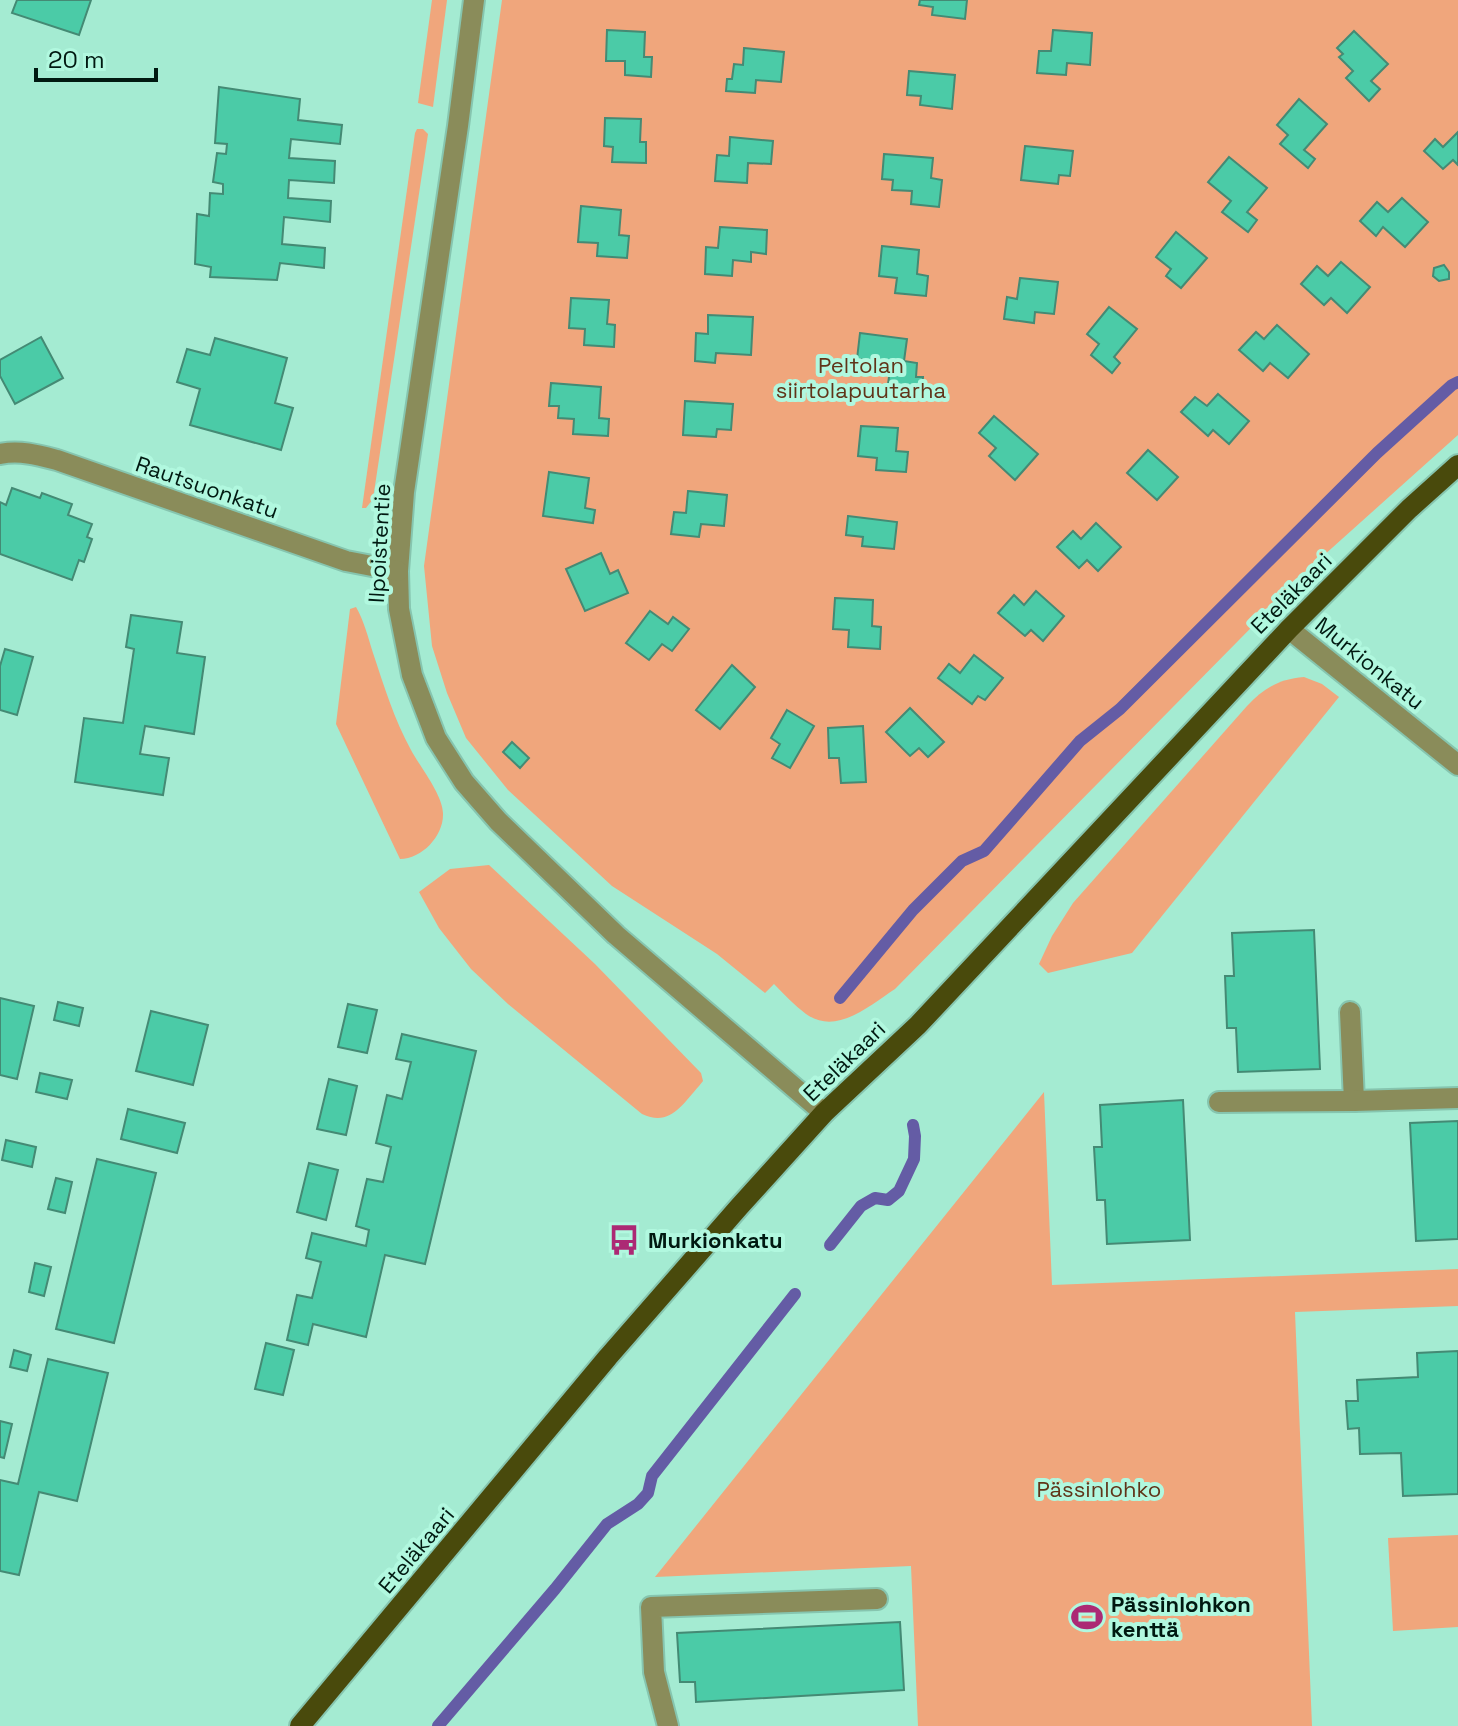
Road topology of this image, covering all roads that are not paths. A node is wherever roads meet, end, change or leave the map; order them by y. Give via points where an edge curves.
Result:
1 (474, 0) edge
2 (0, 454) edge
3 (1458, 465) edge
4 (398, 571) junction
5 (1289, 629) junction
6 (1458, 765) edge
7 (1350, 1012) dead end
8 (1458, 1098) edge
9 (1354, 1101) junction
10 (1219, 1102) dead end
11 (824, 1113) junction
12 (877, 1599) dead end
13 (300, 1726) edge
14 (668, 1726) edge

1 - 4 street, Ilpoistentie via 404,492
2 - 4 street, Rautsuonkatu via 30,453 57,460 346,561
3 - 5 main road, Eteläkaari
4 - 11 street, Ilpoistentie via 399,609 412,675 436,738 464,782 616,935
5 - 6 street, Murkionkatu
5 - 11 main road, Eteläkaari via 928,1014
7 - 9 street
8 - 9 street
9 - 10 street
11 - 13 main road, Eteläkaari via 608,1357
12 - 14 street via 651,1607 654,1672

